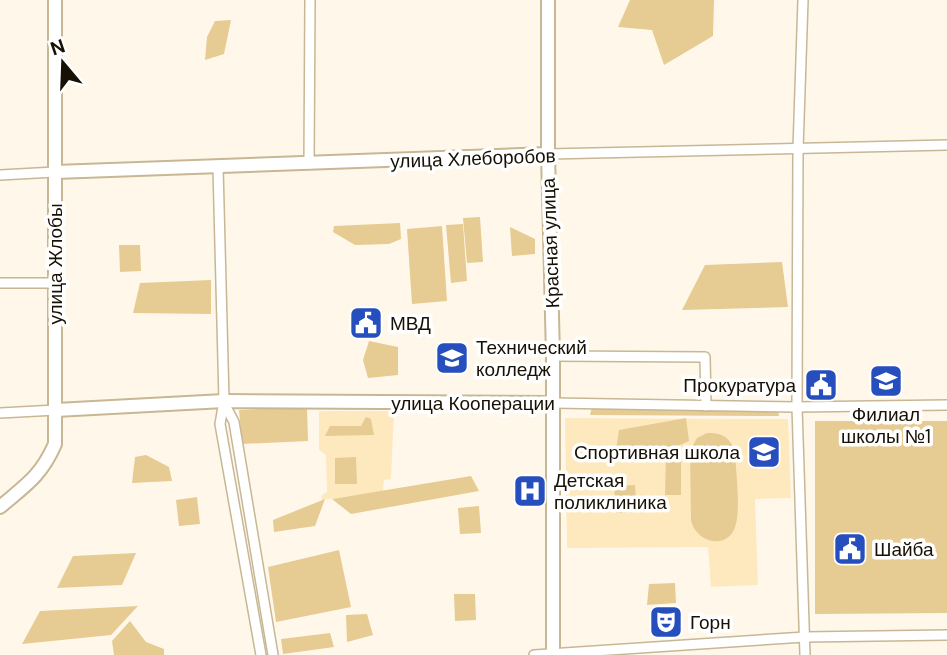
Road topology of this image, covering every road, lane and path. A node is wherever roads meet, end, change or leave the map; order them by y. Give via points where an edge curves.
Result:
1 (55, 0) edge
2 (310, 0) edge
3 (548, 0) edge
4 (803, 0) edge
5 (947, 145) edge
6 (798, 149) junction
7 (548, 154) junction
8 (309, 164) junction
9 (218, 167) junction
10 (55, 172) junction
11 (0, 175) edge
12 (0, 283) edge
13 (55, 283) junction
14 (553, 356) junction
15 (224, 401) junction
16 (553, 403) junction
17 (706, 405) junction
18 (947, 405) edge
19 (797, 407) junction
20 (56, 410) junction
21 (0, 413) edge
22 (0, 506) edge
23 (947, 635) edge
24 (805, 637) junction
25 (553, 654) edge
26 (261, 655) edge
27 (273, 655) edge
28 (534, 655) edge
29 (805, 655) edge

1 - 10 street, улица Жлобы
2 - 8 street
3 - 7 street, Красная улица
4 - 6 street
5 - 6 street, улица Хлеборобов
6 - 7 street, улица Хлеборобов
6 - 19 street
7 - 8 street, улица Хлеборобов
7 - 14 street, Красная улица
8 - 9 street, улица Хлеборобов
9 - 10 street, улица Хлеборобов
9 - 15 street
10 - 11 street, улица Хлеборобов
10 - 13 street, улица Жлобы
12 - 13 street
13 - 20 street, улица Жлобы
14 - 16 street, Красная улица
14 - 17 street via 705,357
15 - 16 street, улица Кооперации
15 - 20 street, улица Кооперации
15 - 26 street via 220,424
15 - 27 street via 234,422
16 - 17 street, улица Кооперации
16 - 25 street, Красная улица
17 - 19 street, улица Кооперации
18 - 19 street, улица Кооперации
19 - 24 street
20 - 21 street, улица Кооперации
20 - 22 street, улица Жлобы via 55,444 48,461 36,478
23 - 24 street
24 - 25 street
24 - 29 street
25 - 28 street

